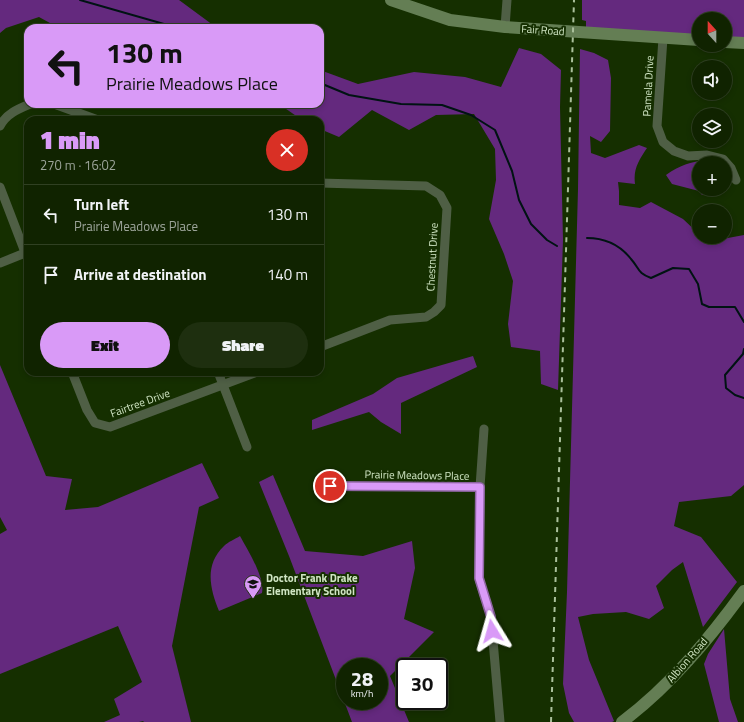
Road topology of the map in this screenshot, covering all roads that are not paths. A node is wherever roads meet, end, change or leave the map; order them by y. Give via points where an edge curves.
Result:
1 (390, 0) edge
2 (507, 0) edge
3 (505, 27) junction
4 (663, 38) junction
5 (692, 40) edge
6 (732, 42) edge
7 (744, 43) edge
8 (24, 106) edge
9 (65, 108) edge
10 (87, 116) edge
11 (0, 126) edge
12 (736, 180) dead end
13 (324, 183) edge
14 (0, 187) edge
15 (24, 249) edge
16 (24, 258) edge
17 (0, 263) edge
18 (324, 345) edge
19 (74, 376) edge
20 (219, 376) edge
21 (247, 376) edge
22 (223, 386) junction
23 (484, 429) dead end
24 (247, 447) dead end
25 (330, 486) dead end
26 (480, 487) junction
27 (744, 591) edge
28 (500, 722) edge
29 (622, 722) edge

1 - 3 street, Fair Road via 450,20
2 - 3 street
3 - 4 street, Fair Road
4 - 5 street, Fair Road
4 - 12 street, Pamela Drive via 658,126 663,142 674,151 688,156 707,155 724,159
6 - 7 street
8 - 11 street via 16,109
9 - 10 street
13 - 18 street, Chestnut Drive via 426,186 440,195 446,208 441,305 426,316 390,320
14 - 15 street
16 - 17 street
19 - 22 street, Fairtree Drive via 95,423 110,427
20 - 22 street
21 - 22 street
22 - 24 street
23 - 26 street
25 - 26 street, Prairie Meadows Place
26 - 28 street via 479,578 491,617
27 - 29 street, Albion Road via 680,670

